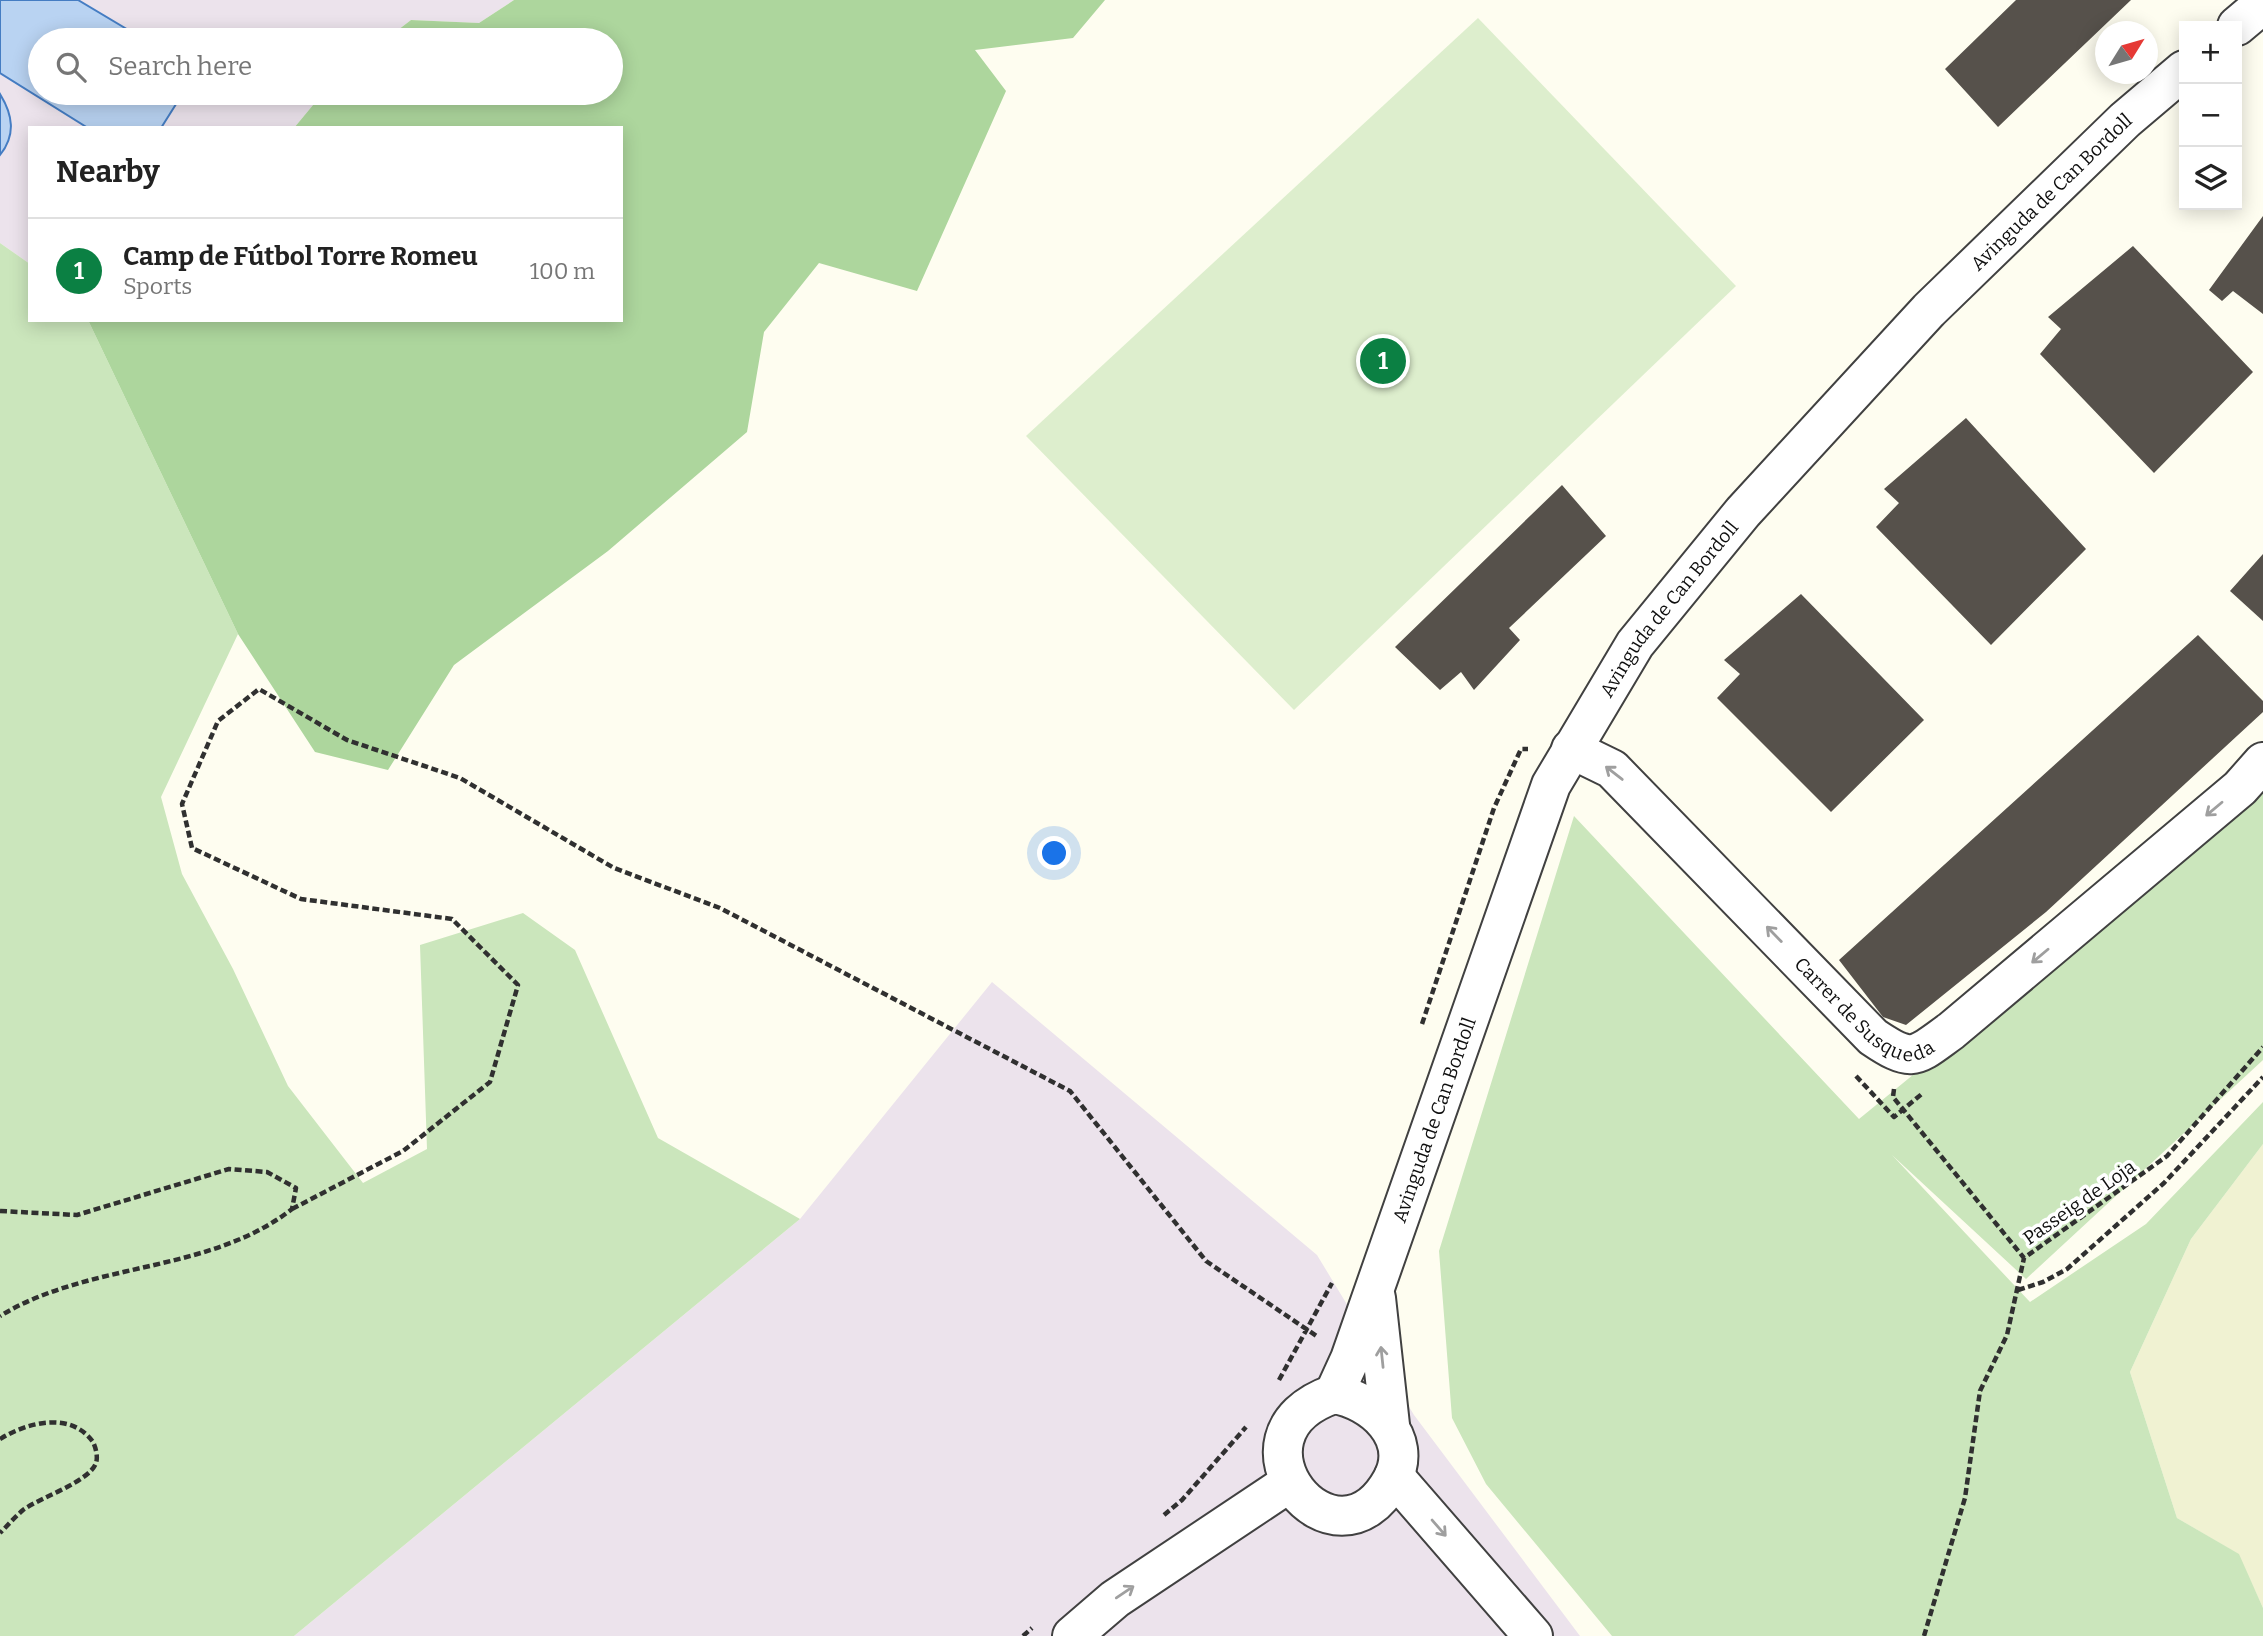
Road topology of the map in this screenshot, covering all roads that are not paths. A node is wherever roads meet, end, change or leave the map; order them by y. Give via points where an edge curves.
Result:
1 (2263, 4) edge
2 (2242, 21) edge
3 (2179, 74) edge
4 (1571, 749) junction
5 (2263, 762) edge
6 (1375, 1289) junction
7 (1334, 1394) junction
8 (1390, 1425) junction
9 (1394, 1476) junction
10 (1289, 1483) junction
11 (1072, 1636) edge
12 (1533, 1636) edge

1 - 2 street
3 - 4 street, Avinguda de Can Bordoll via 2125,120 1929,310 1743,512 1635,644
5 -> 4 street, Carrer de Susqueda via 2240,788 1918,1055 1897,1053 1874,1037 1612,769
4 - 6 street, Avinguda de Can Bordoll via 1551,785
6 - 7 street, Avinguda de Can Bordoll
8 -> 6 street, Avinguda de Can Bordoll
7 - 8 street via 1362,1402
7 - 10 street via 1313,1401 1286,1432 1280,1458
8 - 9 street via 1397,1460
9 - 10 street via 1381,1499 1358,1516 1320,1512
9 -> 12 street
11 -> 10 street via 1115,1599

